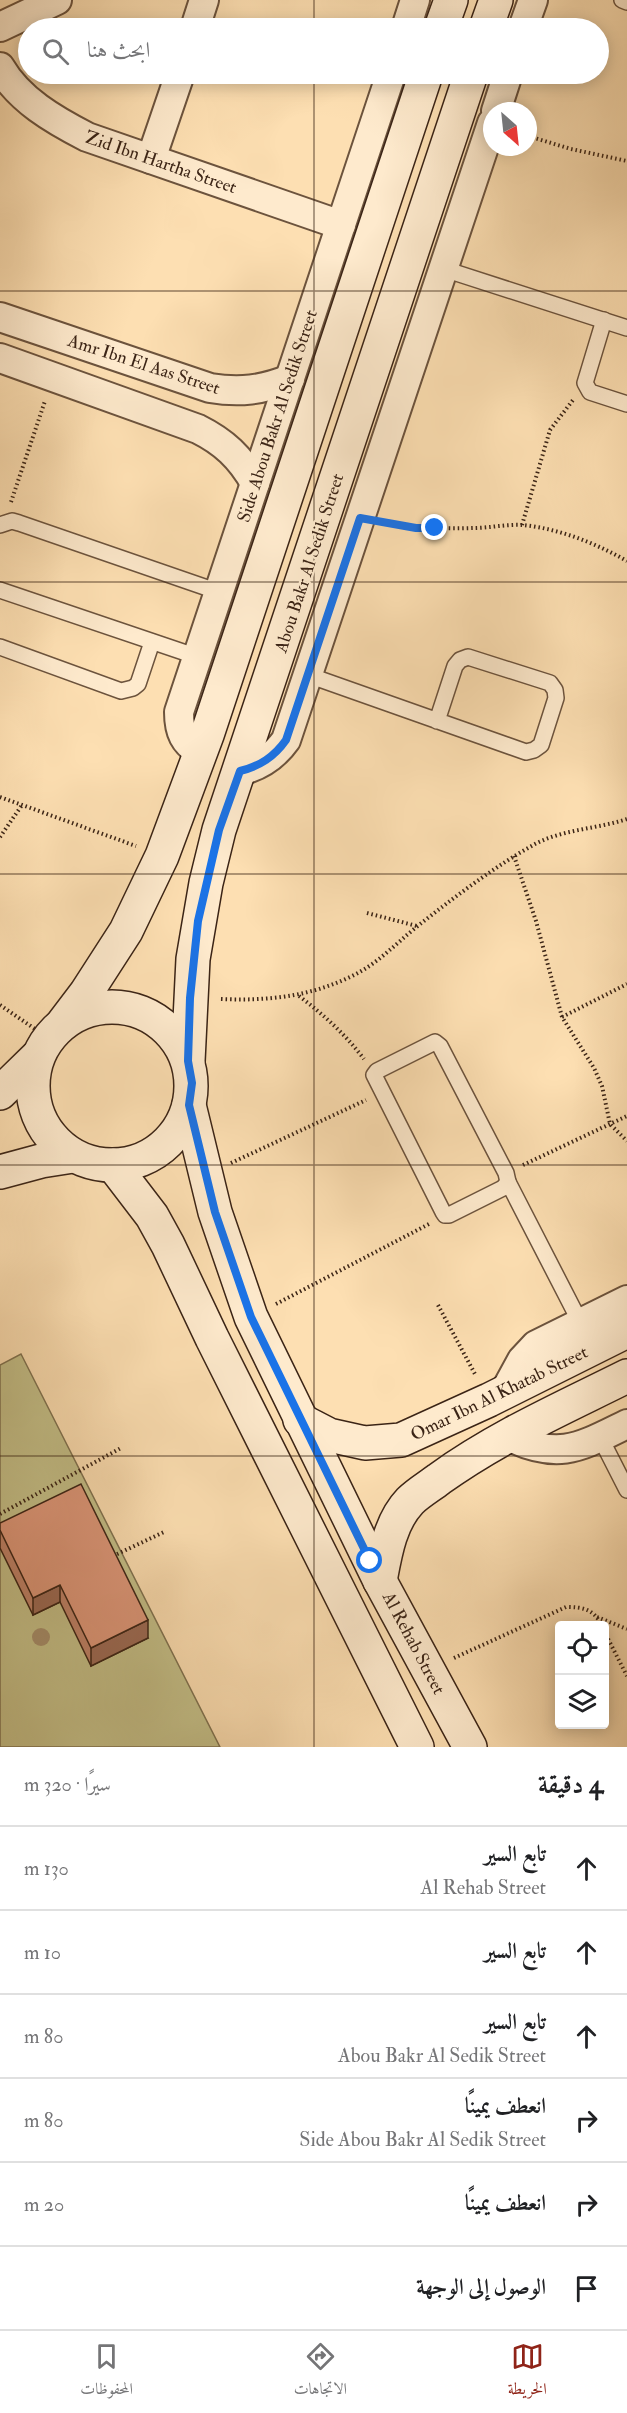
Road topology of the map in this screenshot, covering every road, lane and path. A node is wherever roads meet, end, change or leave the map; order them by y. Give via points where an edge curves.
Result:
1 (57, 0) edge
2 (204, 0) edge
3 (416, 0) edge
4 (451, 0) edge
5 (496, 0) edge
6 (533, 0) edge
7 (622, 0) edge
8 (627, 2) edge
9 (18, 18) edge
10 (19, 18) edge
11 (198, 18) edge
12 (410, 18) edge
13 (445, 18) edge
14 (490, 18) edge
15 (527, 18) edge
16 (0, 27) edge
17 (0, 67) edge
18 (177, 84) edge
19 (388, 84) edge
20 (423, 84) edge
21 (468, 84) edge
22 (505, 84) edge
23 (499, 102) edge
24 (537, 139) edge
25 (483, 150) edge
26 (151, 159) junction
27 (627, 161) edge
28 (341, 225) junction
29 (444, 269) junction
30 (0, 317) edge
31 (604, 320) junction
32 (627, 328) edge
33 (0, 358) edge
34 (53, 377) junction
35 (290, 379) junction
36 (587, 388) junction
37 (627, 404) edge
38 (255, 483) junction
39 (360, 518) junction
40 (2, 523) edge
41 (522, 525) junction
42 (627, 561) edge
43 (0, 590) edge
44 (219, 592) junction
45 (152, 642) junction
46 (0, 647) edge
47 (198, 657) junction
48 (308, 675) junction
49 (437, 721) junction
50 (201, 753) junction
51 (240, 771) junction
52 (0, 797) edge
53 (22, 805) junction
54 (627, 819) edge
55 (0, 837) edge
56 (162, 856) junction
57 (514, 856) junction
58 (367, 913) dead end
59 (417, 926) junction
60 (627, 984) edge
61 (298, 995) junction
62 (190, 998) junction
63 (0, 1005) edge
64 (562, 1017) junction
65 (49, 1039) junction
66 (188, 1061) junction
67 (375, 1075) junction
68 (382, 1092) junction
69 (0, 1094) edge
70 (189, 1105) junction
71 (627, 1116) edge
72 (610, 1124) junction
73 (627, 1141) edge
74 (73, 1156) junction
75 (113, 1165) junction
76 (0, 1172) edge
77 (205, 1176) junction
78 (507, 1178) junction
79 (445, 1215) junction
80 (627, 1300) edge
81 (438, 1305) dead end
82 (251, 1317) junction
83 (581, 1324) junction
84 (627, 1331) edge
85 (627, 1376) edge
86 (497, 1396) junction
87 (300, 1420) junction
88 (627, 1424) edge
89 (508, 1436) junction
90 (600, 1437) junction
91 (121, 1448) dead end
92 (627, 1490) edge
93 (0, 1514) edge
94 (164, 1532) dead end
95 (109, 1558) edge
96 (380, 1581) junction
97 (597, 1617) junction
98 (599, 1621) edge
99 (627, 1629) edge
100 (609, 1641) edge
101 (428, 1670) junction
102 (627, 1676) edge
103 (417, 1747) edge
104 (470, 1747) edge

1 - 10 street
2 - 11 street
3 - 12 street
4 - 13 street
5 - 14 street
6 - 15 street
7 - 8 lane
9 - 16 street
17 - 26 street, Zid Ibn Hartha Street via 26,98 54,121
18 - 26 street
19 - 28 street, Side Abou Bakr Al Sedik Street
20 - 50 street
21 - 51 street, Abou Bakr Al Sedik Street
22 - 23 street
24 - 27 path
25 - 29 street
26 - 28 street, Zid Ibn Hartha Street
28 - 35 street, Side Abou Bakr Al Sedik Street
29 - 31 lane
29 - 39 street
30 - 35 street, Amr Ibn El Aas Street via 210,388 251,391
31 - 32 lane
31 - 36 lane via 585,383
33 - 34 street
34 - 38 street via 216,438 232,450
34 - 40 path
35 - 38 street, Side Abou Bakr Al Sedik Street
36 - 37 lane
36 - 41 path via 572,400 550,430
38 - 44 street, Side Abou Bakr Al Sedik Street
39 - 41 path via 416,528
39 - 48 street
40 - 44 lane via 19,523
41 - 42 path via 597,544
43 - 45 lane
44 - 47 street, Side Abou Bakr Al Sedik Street
45 - 46 lane via 138,684 121,691
45 - 47 lane
47 - 50 street, Side Abou Bakr Al Sedik Street via 179,712 179,725 187,741
48 - 49 lane
48 - 51 street via 286,740 277,752 254,768
49 - 49 lane via 526,752 534,750 541,745 555,690 550,683 468,657 455,666
50 - 56 street
51 - 62 street, Abou Bakr Al Sedik Street via 206,883
52 - 53 path
53 - 55 path
53 - 56 path
54 - 57 path via 562,833
56 - 65 street via 121,939 86,993
57 - 59 path
57 - 64 path
58 - 59 path
59 - 61 path via 375,963 333,984
60 - 64 path
61 - 62 path via 252,1000
61 - 67 path via 353,1044
62 - 66 street, Abou Bakr Al Sedik Street
63 - 65 path
64 - 72 path via 594,1068
65 - 66 street via 91,1009 121,1006 150,1016 174,1035
65 - 69 street
65 - 74 street via 32,1080 33,1102 41,1124
66 - 70 street via 192,1083
67 - 68 lane
67 - 78 lane via 376,1071 437,1042
68 - 77 path
68 - 79 lane
70 - 75 street via 182,1124 153,1154
70 - 77 street, Al Rehab Street
71 - 72 path
72 - 73 path
72 - 78 path
74 - 75 street
74 - 76 street
75 - 103 street via 152,1216 168,1245
77 - 82 street, Al Rehab Street
78 - 79 lane via 503,1188
78 - 83 lane
79 - 82 path
80 - 83 street
81 - 86 path
82 - 87 street, Al Rehab Street
83 - 86 street via 536,1345
84 - 86 street, Omar Ibn Al Khatab Street
85 - 89 street
86 - 87 street, Omar Ibn Al Khatab Street via 401,1440 365,1443 329,1435
87 - 96 street, Al Rehab Street
88 - 90 street
89 - 90 street via 531,1447 555,1450 578,1447
89 - 96 street via 460,1464 410,1501 386,1550
90 - 92 lane
91 - 93 path
94 - 95 path
96 - 101 street, Al Rehab Street
97 - 98 path
97 - 99 path
97 - 101 path via 585,1607 566,1607
100 - 102 path
101 - 104 street, Al Rehab Street

